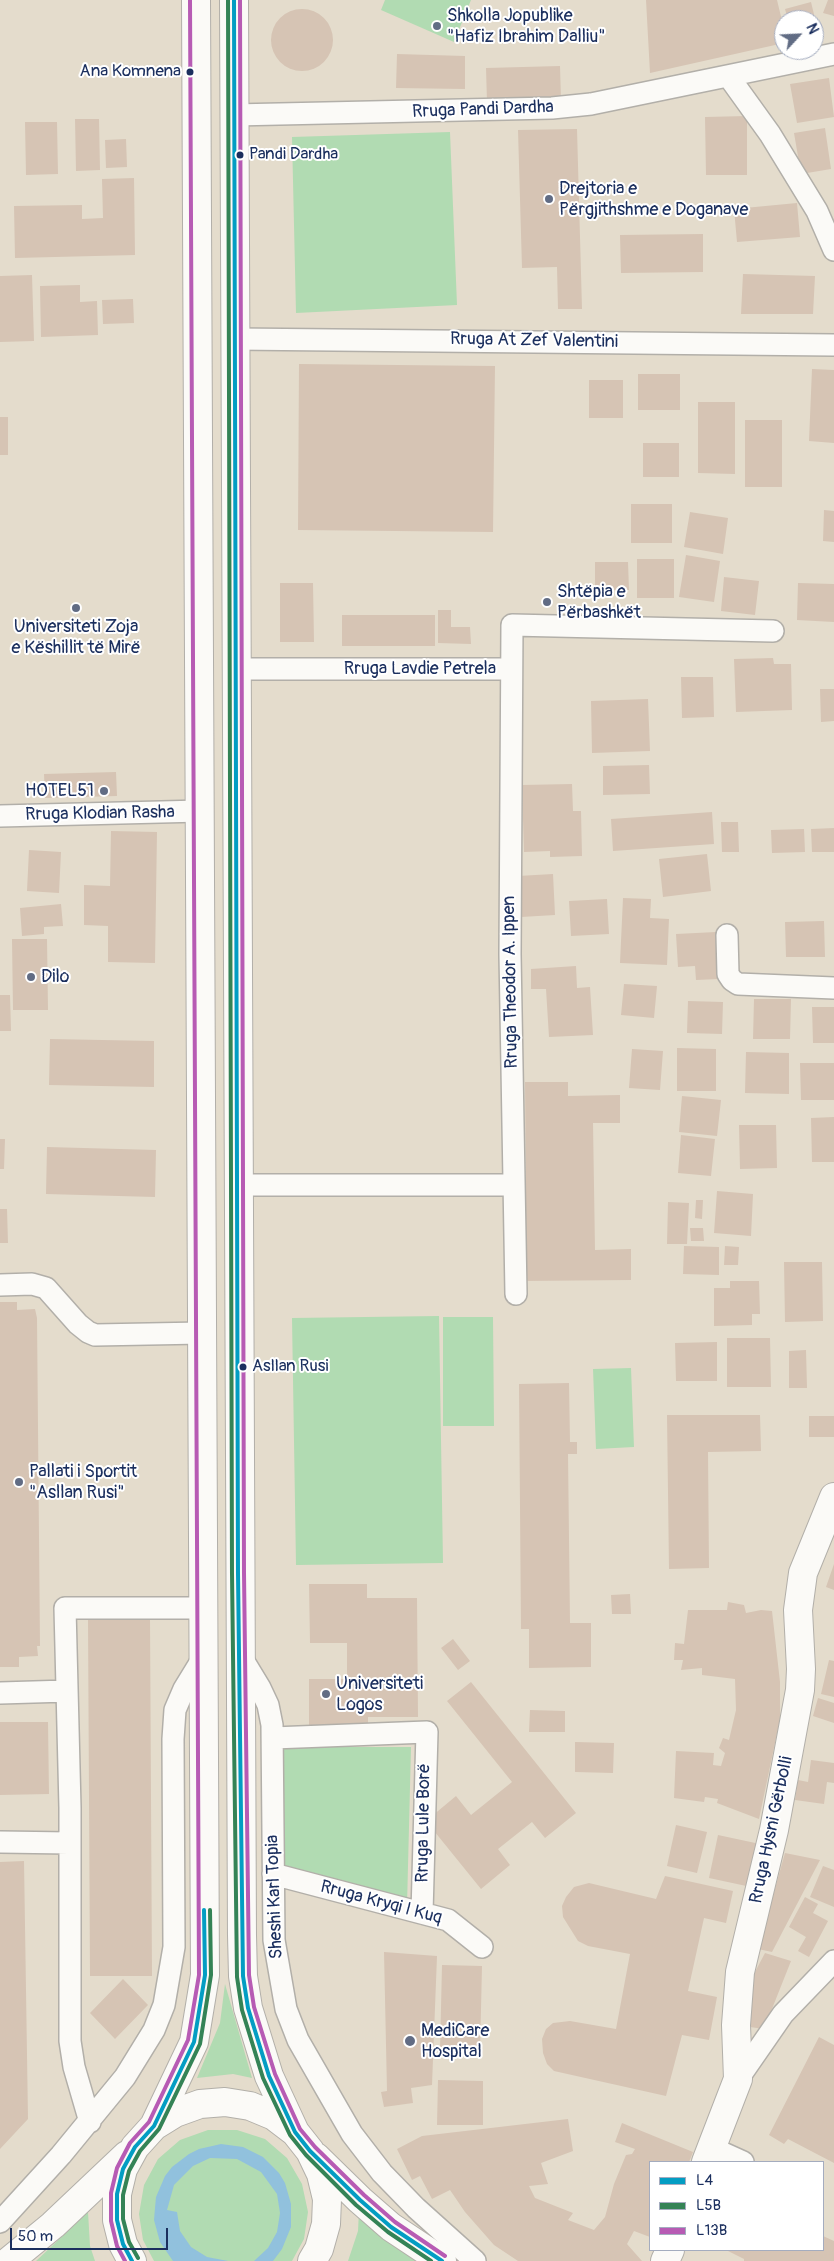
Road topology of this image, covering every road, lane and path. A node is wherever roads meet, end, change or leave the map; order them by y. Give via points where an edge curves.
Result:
1 (196, 0) edge
2 (234, 0) edge
3 (834, 54) edge
4 (729, 77) junction
5 (234, 116) junction
6 (834, 250) edge
7 (234, 339) junction
8 (834, 345) edge
9 (773, 631) dead end
10 (510, 669) junction
11 (235, 670) junction
12 (201, 811) junction
13 (0, 816) edge
14 (727, 935) dead end
15 (834, 988) edge
16 (237, 1185) junction
17 (514, 1185) junction
18 (0, 1285) edge
19 (516, 1294) dead end
20 (202, 1333) junction
21 (834, 1497) edge
22 (203, 1608) junction
23 (239, 1654) junction
24 (203, 1658) junction
25 (67, 1691) junction
26 (0, 1693) edge
27 (273, 1738) junction
28 (0, 1842) edge
29 (70, 1843) junction
30 (273, 1874) junction
31 (422, 1913) junction
32 (482, 1947) dead end
33 (834, 1961) edge
34 (738, 2079) junction
35 (90, 2122) junction
36 (154, 2126) junction
37 (302, 2141) junction
38 (136, 2147) junction
39 (709, 2155) edge
40 (738, 2161) edge
41 (0, 2222) edge
42 (9, 2261) edge
43 (132, 2261) edge
44 (312, 2261) edge
45 (442, 2261) edge
46 (475, 2261) edge

1 - 12 main road
2 - 5 main road
3 - 4 street, Rruga Pandi Dardha
4 - 5 street, Rruga Pandi Dardha via 591,104 552,108
4 - 6 street via 780,149 817,211
5 - 7 main road
7 - 8 street, Rruga At Zef Valentini
7 - 11 main road
9 - 10 street, Rruga Lavdie Petrela via 512,625
10 - 11 street, Rruga Lavdie Petrela
10 - 17 street, Rruga Theodor A. Ippen
11 - 16 main road
12 - 13 street, Rruga Klodian Rasha
12 - 20 main road
14 - 15 street via 728,974 738,984
16 - 17 street
16 - 23 main road
17 - 19 street, Rruga Theodor A. Ippen
18 - 20 street via 32,1284 46,1288 78,1324 95,1334
20 - 22 main road
21 - 34 main road, Rruga Hysni Gërbolli via 809,1557 800,1589 800,1690 774,1830 740,1972 736,2025
22 - 24 main road
22 - 25 street via 65,1608
23 - 27 street, Sheshi Karl Topia via 268,1705
23 - 37 main road via 243,1976 248,2008 269,2076
24 - 35 street via 184,1688 175,1710 174,1947 164,2005 143,2049
24 - 36 main road via 205,1975 194,2042
25 - 26 street
25 - 29 street
27 - 30 street, Sheshi Karl Topia
27 - 31 street, Rruga Lule Borë via 427,1732
28 - 29 street
29 - 35 street via 70,2041
30 - 31 street, Rruga Kryqi I Kuq
30 - 46 street, Sheshi Karl Topia via 274,1940 280,1983 286,2009 312,2068 352,2134 382,2173
31 - 32 street, Rruga Kryqi I Kuq via 448,1920
33 - 34 street via 782,2014
34 - 39 main road, Rruga Hysni Gërbolli
35 - 41 street
36 - 37 main road via 200,2104 225,2102 250,2106 274,2116
36 - 38 main road
37 - 44 main road via 321,2174 327,2199 326,2224
37 - 45 main road via 391,2227
38 - 42 main road
38 - 43 main road via 123,2169 117,2194 117,2220 123,2244
39 - 40 street

